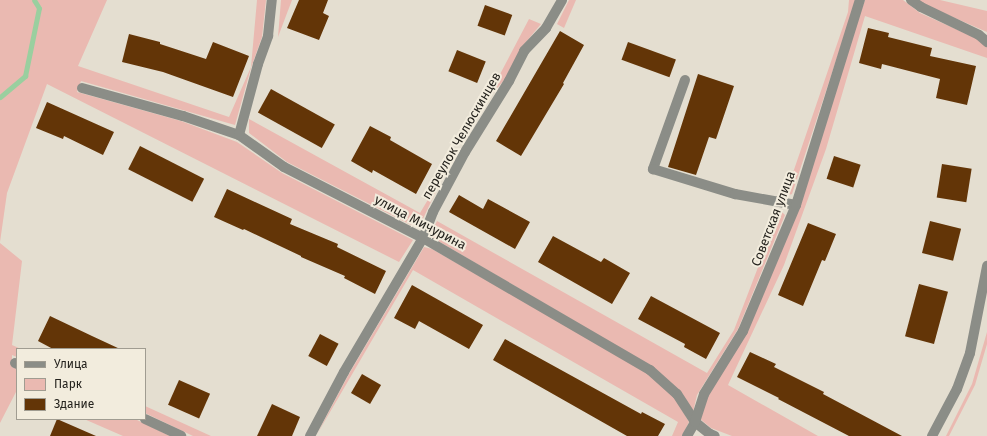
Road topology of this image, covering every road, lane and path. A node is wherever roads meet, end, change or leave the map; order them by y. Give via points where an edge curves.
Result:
1 (272, 0) edge
2 (562, 0) edge
3 (860, 0) edge
4 (911, 0) edge
5 (987, 42) edge
6 (685, 80) dead end
7 (82, 88) dead end
8 (239, 135) junction
9 (796, 205) junction
10 (423, 238) junction
11 (987, 266) edge
12 (146, 419) edge
13 (695, 422) junction
14 (181, 436) edge
15 (310, 436) edge
16 (687, 436) edge
17 (715, 436) edge
18 (932, 436) edge

1 - 8 street via 268,36
2 - 10 street, переулок Челюскинцев via 546,28 524,51 509,81 465,152 433,212
3 - 9 street, Советская улица
4 - 5 street via 979,35
6 - 9 street via 653,169 735,194
7 - 8 street, улица Мичурина via 183,116
8 - 10 street, улица Мичурина via 284,166
9 - 13 street, Советская улица via 743,331 704,394
10 - 13 street, улица Мичурина via 650,370 677,394
10 - 15 street, переулок Челюскинцев via 344,372
11 - 18 street via 970,353 957,389
12 - 14 street
13 - 16 street, Советская улица
13 - 17 street, улица Мичурина

